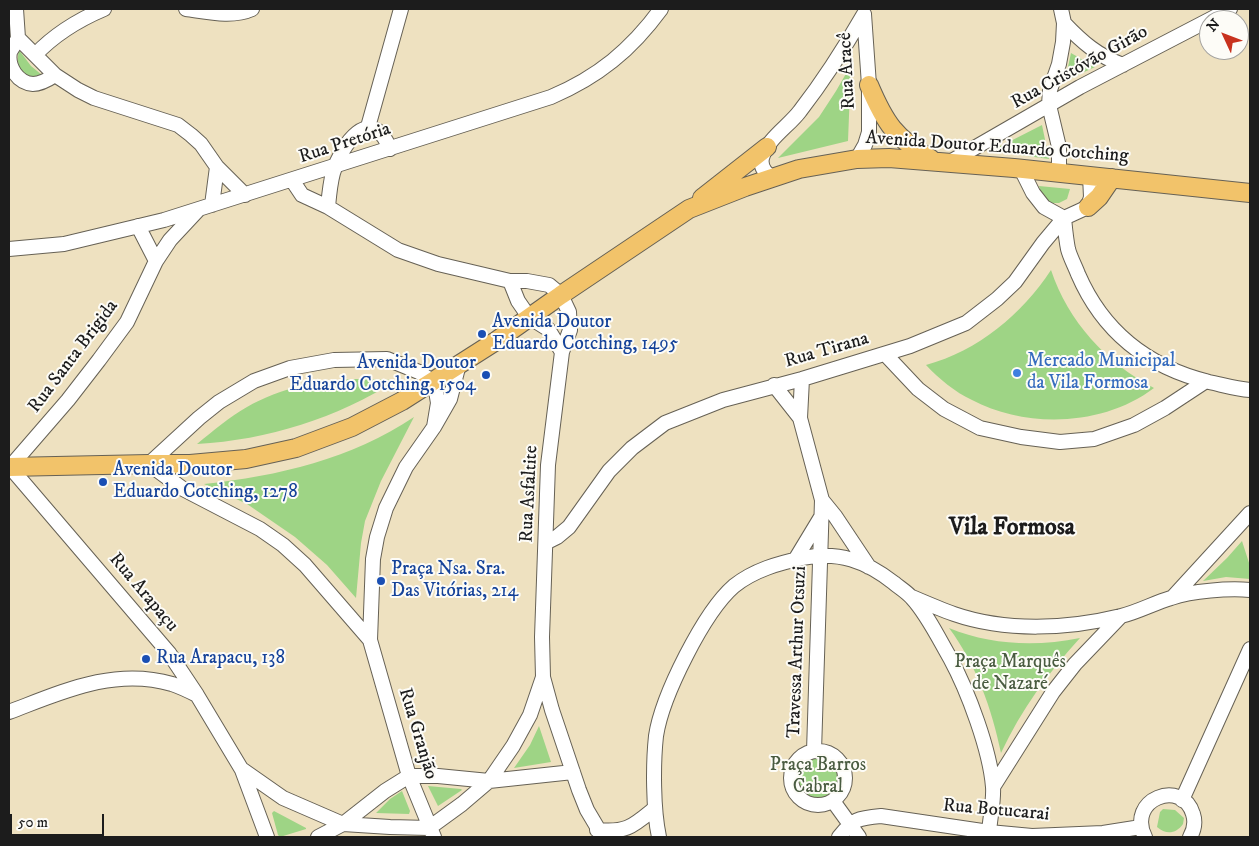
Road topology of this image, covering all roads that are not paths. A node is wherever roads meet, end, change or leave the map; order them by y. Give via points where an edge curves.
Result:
1 (16, 9) edge
2 (104, 9) edge
3 (186, 9) edge
4 (252, 9) edge
5 (401, 9) edge
6 (660, 9) edge
7 (1061, 9) edge
8 (1230, 9) edge
9 (865, 11) edge
10 (1064, 23) junction
11 (18, 38) junction
12 (35, 55) junction
13 (1123, 65) junction
14 (56, 75) junction
15 (869, 85) junction
16 (1049, 105) junction
17 (368, 127) junction
18 (767, 147) junction
19 (390, 149) junction
20 (857, 159) junction
21 (942, 162) junction
22 (336, 166) junction
23 (217, 167) junction
24 (1021, 169) junction
25 (1059, 173) junction
26 (1090, 176) junction
27 (772, 177) junction
28 (1112, 178) junction
29 (292, 180) junction
30 (1250, 193) edge
31 (245, 195) junction
32 (212, 205) junction
33 (328, 207) junction
34 (1088, 207) junction
35 (689, 209) junction
36 (198, 210) junction
37 (1064, 218) junction
38 (138, 226) junction
39 (1043, 243) junction
40 (9, 249) edge
41 (1068, 249) junction
42 (156, 261) junction
43 (510, 281) junction
44 (561, 294) junction
45 (529, 317) junction
46 (562, 352) junction
47 (885, 354) junction
48 (459, 364) junction
49 (802, 379) junction
50 (1206, 381) junction
51 (432, 382) junction
52 (774, 385) junction
53 (1249, 392) edge
54 (800, 418) junction
55 (434, 427) junction
56 (149, 464) junction
57 (9, 467) edge
58 (822, 500) junction
59 (1250, 512) edge
60 (822, 516) junction
61 (547, 542) junction
62 (820, 555) junction
63 (795, 560) junction
64 (870, 567) junction
65 (1250, 590) edge
66 (912, 597) junction
67 (1173, 597) junction
68 (1121, 616) junction
69 (370, 640) junction
70 (1250, 649) edge
71 (543, 677) junction
72 (197, 695) junction
73 (9, 712) edge
74 (814, 751) junction
75 (242, 770) junction
76 (573, 772) junction
77 (409, 776) junction
78 (489, 781) junction
79 (993, 788) junction
80 (1182, 800) junction
81 (832, 801) junction
82 (655, 808) junction
83 (343, 824) junction
84 (849, 824) junction
85 (431, 832) edge
86 (989, 832) junction
87 (1143, 832) edge
88 (600, 834) edge
89 (267, 837) edge
90 (318, 837) edge
91 (659, 837) edge
92 (838, 837) edge
93 (859, 837) edge
94 (1190, 837) edge

1 - 11 street
2 - 12 street via 70,26
3 - 4 street via 223,14
5 - 17 street
6 - 19 street, Rua Pretória via 628,48 579,85
7 - 10 street
8 - 13 street, Rua Cristóvão Girão
9 - 15 street, Rua Aracê
9 - 18 street via 848,43 799,112
10 - 13 street via 1094,51
10 - 16 street via 1062,50
11 - 12 street
11 - 14 street via 10,51 10,60 19,78 35,84
12 - 14 street
13 - 16 street, Rua Cristóvão Girão
14 - 23 street via 94,98 178,125 201,144
15 - 20 street, Rua Aracê via 869,132
15 - 21 main road via 884,118 896,134 911,148
16 - 21 street, Rua Cristóvão Girão
16 - 25 street via 1059,147
17 - 19 street via 381,132
17 - 22 street via 351,139
18 - 27 street via 762,167
18 - 35 main road
19 - 22 street, Rua Pretória
20 - 21 main road, Avenida Doutor Eduardo Cotching
20 - 27 main road, Avenida Doutor Eduardo Cotching
21 - 24 main road, Avenida Doutor Eduardo Cotching
22 - 29 street, Rua Pretória
22 - 33 street
23 - 31 street
23 - 32 street
24 - 25 main road, Avenida Doutor Eduardo Cotching
24 - 37 street via 1044,207
25 - 26 main road, Avenida Doutor Eduardo Cotching
26 - 28 main road, Avenida Doutor Eduardo Cotching
26 - 34 street via 1092,197
27 - 35 main road, Avenida Doutor Eduardo Cotching
28 - 30 main road, Avenida Doutor Eduardo Cotching
28 - 34 main road
29 - 31 street, Rua Pretória
29 - 33 street via 302,195
31 - 32 street, Rua Pretória
32 - 36 street, Rua Pretória
33 - 43 street via 398,250 438,264
34 - 37 street, Rua Tirana
35 - 44 main road, Avenida Doutor Eduardo Cotching
36 - 38 street, Rua Pretória
36 - 42 street, Rua Santa Brigida via 170,240
37 - 39 street, Rua Tirana
37 - 41 street
38 - 40 street, Rua Pretória via 64,244
38 - 42 street
39 - 41 street
39 - 47 street, Rua Tirana via 1015,282 978,316
41 - 50 street via 1091,300 1118,335 1161,365
42 - 57 street, Rua Santa Brigida via 127,322 68,400
43 - 44 street via 549,285
43 - 45 street
44 - 45 main road, Avenida Doutor Eduardo Cotching
44 - 46 street, Rua Asfaltite via 569,312 570,330
45 - 46 street via 548,329
45 - 48 main road, Avenida Doutor Eduardo Cotching
46 - 61 street, Rua Asfaltite via 548,465
47 - 49 street, Rua Tirana
47 - 50 street via 911,382 944,409 980,428 1060,442 1094,439 1134,425
48 - 51 main road, Avenida Doutor Eduardo Cotching
48 - 55 street via 450,399
49 - 52 street, Rua Tirana
49 - 54 street
50 - 53 street
51 - 55 street via 438,403
51 - 56 main road, Avenida Doutor Eduardo Cotching via 352,427 296,448 246,459
51 - 56 street via 419,372 387,359 334,360 290,368 254,381 219,402
52 - 54 street
52 - 61 street, Rua Tirana via 723,400 665,423 609,471 569,527
54 - 58 street
55 - 69 street via 406,467 386,508 377,537
56 - 57 main road, Avenida Doutor Eduardo Cotching
56 - 69 street via 183,489 260,529 283,545 305,565
57 - 72 street, Rua Arapaçu via 169,653
58 - 60 street, Travessa Arthur Otsuzi
58 - 64 street
59 - 67 street
60 - 62 street, Travessa Arthur Otsuzi
60 - 63 street
61 - 71 street, Rua Asfaltite
62 - 63 street
62 - 64 street via 836,555
62 - 74 street, Travessa Arthur Otsuzi
63 - 82 street via 759,571 734,586 699,632 669,694 656,734
64 - 66 street
65 - 67 street via 1231,588
66 - 68 street via 956,615 1013,626 1044,627
66 - 79 street via 960,677 987,756
67 - 68 street
68 - 79 street via 1053,692
69 - 77 street, Rua Granjão
70 - 80 street
71 - 76 street, Rua Asfaltite
71 - 78 street via 530,715
72 - 73 street via 172,684 116,678 93,682
72 - 75 street, Rua Arapaçu
74 - 81 street via 832,754 843,766 843,790
74 - 81 street via 806,753 793,766 792,785 796,794 812,805
75 - 83 street via 283,798
75 - 89 street, Rua Arapaçu
76 - 78 street
76 - 88 street, Rua Asfaltite
77 - 78 street
77 - 83 street
77 - 85 street, Rua Granjão
78 - 85 street
79 - 86 street
80 - 87 street via 1169,795 1150,802 1143,813
80 - 94 street via 1195,819
81 - 84 street
82 - 88 street via 632,826
82 - 91 street
83 - 85 street
83 - 90 street
84 - 86 street, Rua Botucarai via 881,816
84 - 92 street
84 - 93 street
86 - 87 street, Rua Botucarai via 1032,836

